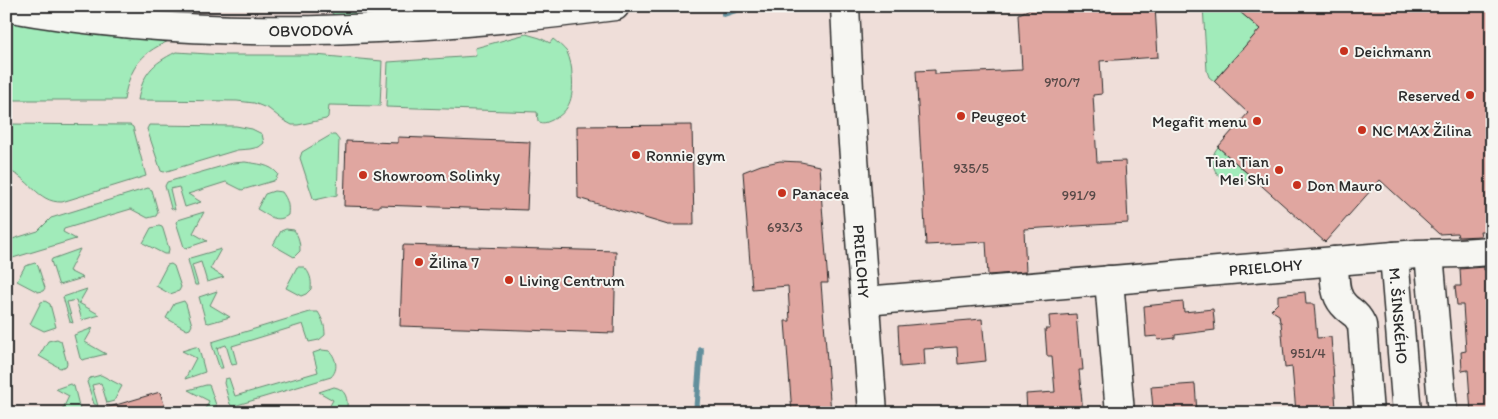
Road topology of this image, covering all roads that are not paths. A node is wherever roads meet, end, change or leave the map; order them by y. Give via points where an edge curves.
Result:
1 (615, 6) edge
2 (845, 6) edge
3 (6, 7) edge
4 (583, 8) edge
5 (1492, 250) edge
6 (1430, 254) junction
7 (1394, 256) junction
8 (1334, 261) junction
9 (1110, 280) junction
10 (864, 301) junction
11 (873, 413) edge
12 (1120, 413) edge
13 (1369, 413) edge
14 (1407, 413) edge
15 (1443, 413) edge

1 - 4 street, OBVODOVÁ
2 - 10 street, PRIELOHY
3 - 4 street, OBVODOVÁ via 110,23 217,30 321,31 466,23
5 - 6 street, M. ŠINSKÉHO
6 - 7 street, M. ŠINSKÉHO
6 - 15 street
7 - 8 street, PRIELOHY
7 - 14 street, M. ŠINSKÉHO
8 - 9 street, PRIELOHY
8 - 13 street via 1336,292 1343,304 1358,315 1362,324
9 - 10 street, PRIELOHY
9 - 12 street
10 - 11 street

